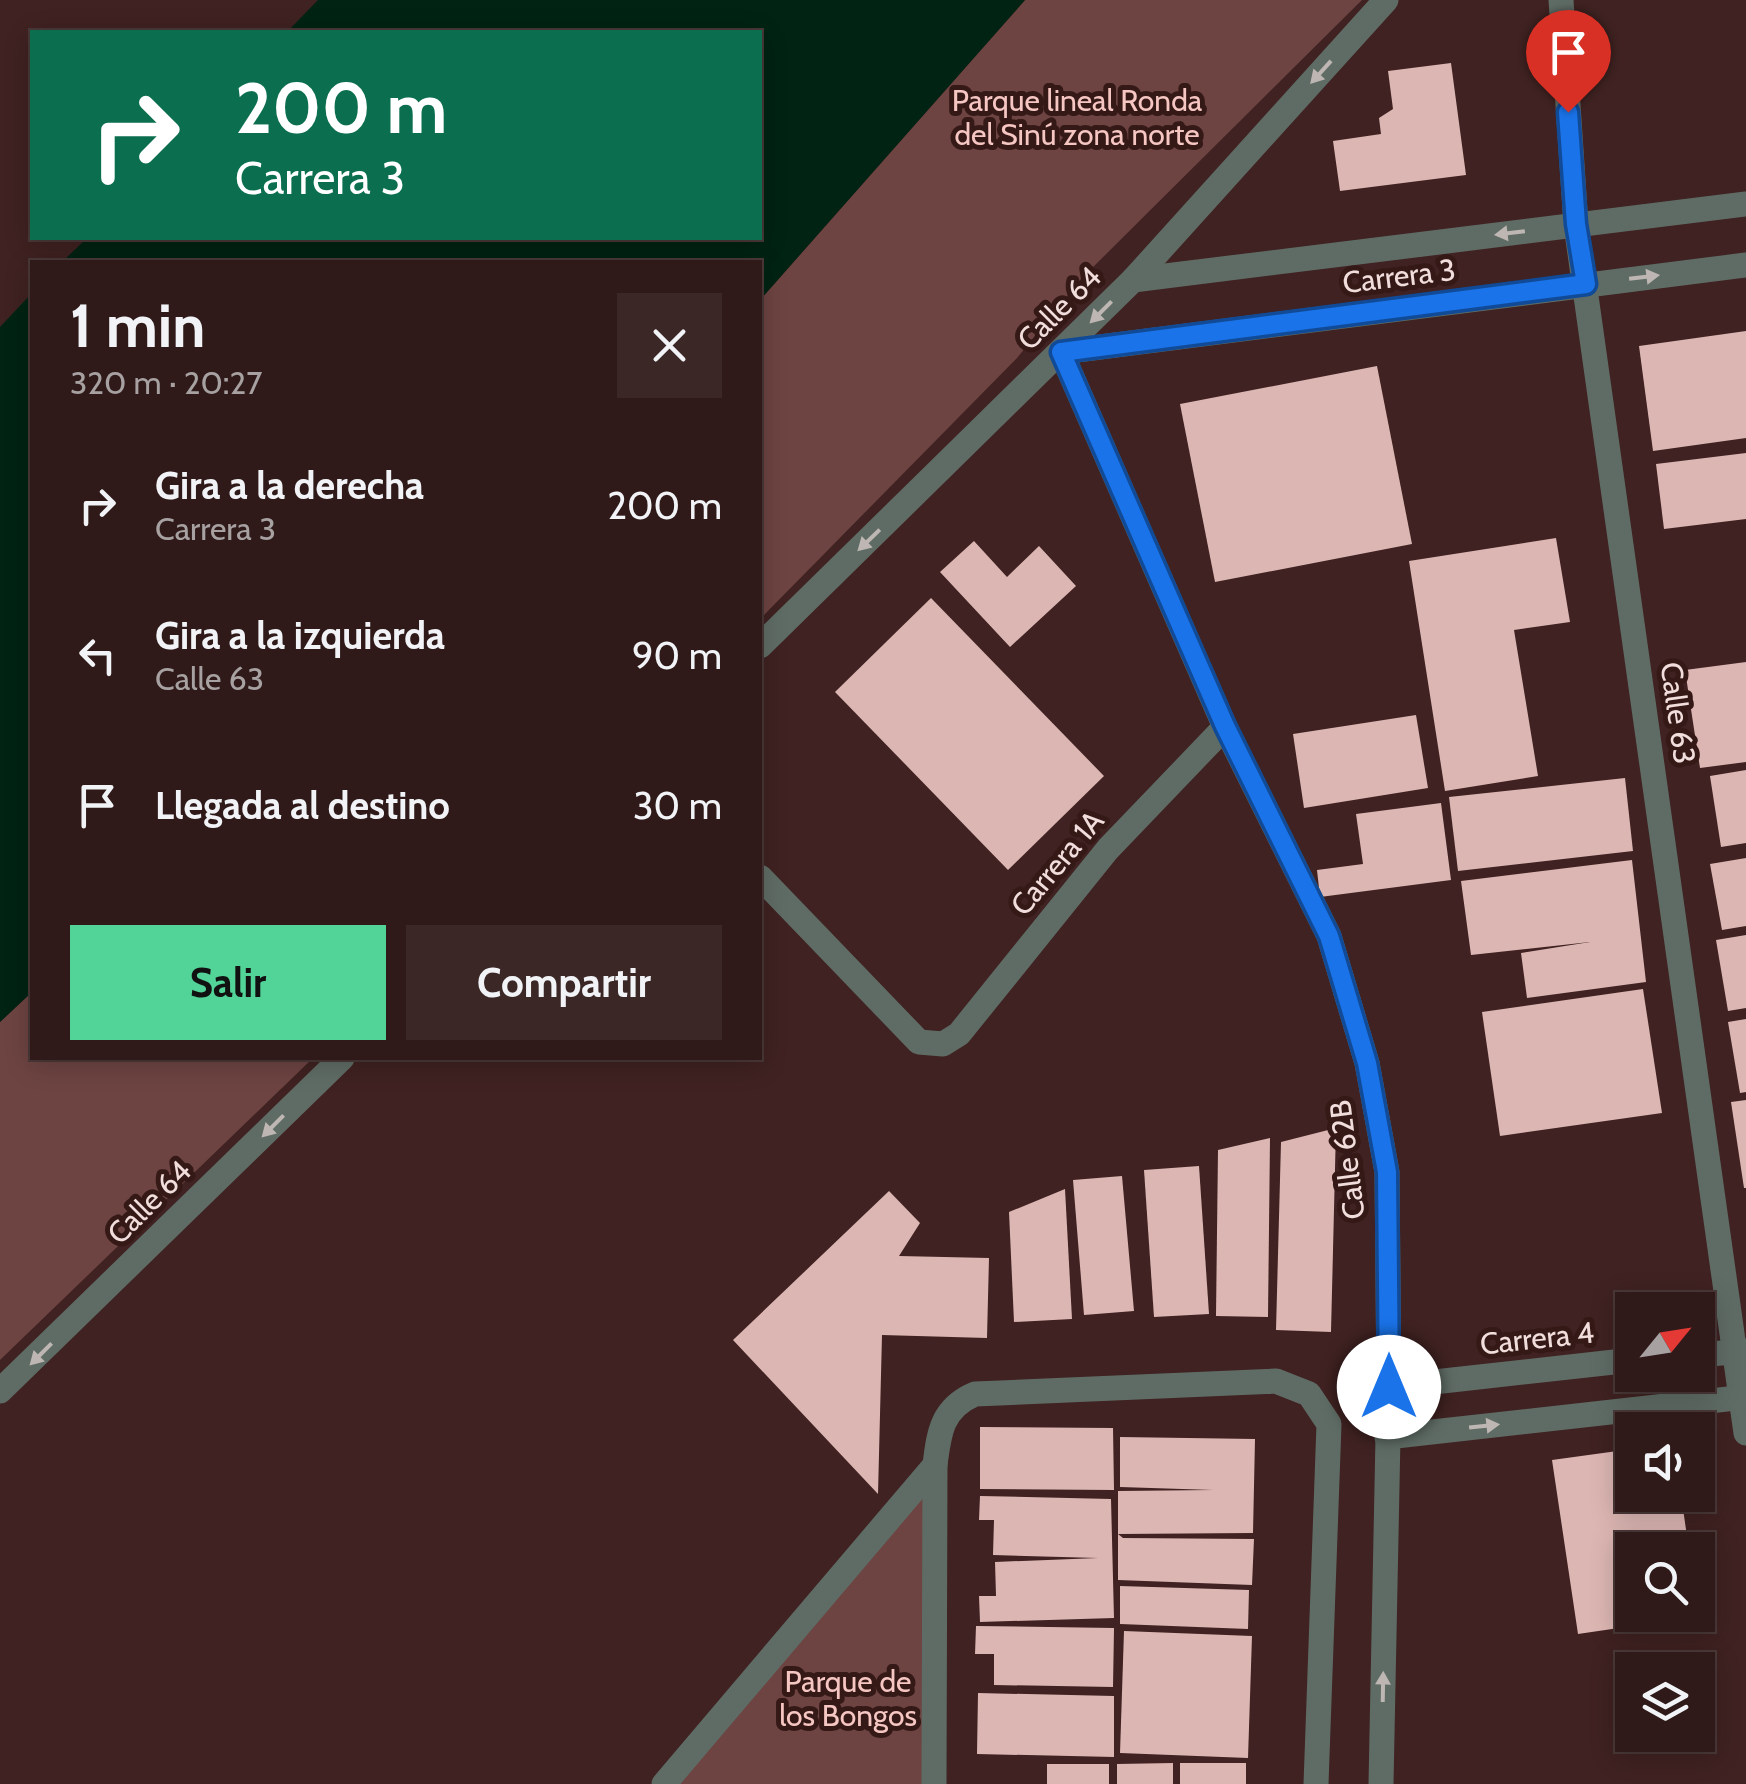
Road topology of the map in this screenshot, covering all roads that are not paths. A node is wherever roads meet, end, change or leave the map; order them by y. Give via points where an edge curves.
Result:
1 (1386, 0) edge
2 (1561, 0) edge
3 (1746, 204) edge
4 (1576, 224) junction
5 (1746, 265) edge
6 (1133, 280) junction
7 (1586, 284) junction
8 (1061, 352) junction
9 (762, 644) edge
10 (1225, 726) junction
11 (762, 879) edge
12 (340, 1060) edge
13 (1740, 1352) edge
14 (1715, 1354) edge
15 (1615, 1362) edge
16 (1389, 1387) junction
17 (0, 1391) edge
18 (1743, 1397) edge
19 (1746, 1433) edge
20 (1388, 1436) junction
21 (936, 1464) junction
22 (664, 1784) edge
23 (934, 1784) edge
24 (1316, 1784) edge
25 (1381, 1784) edge

1 -> 6 street, Calle 64
2 - 4 street, Calle 63
3 - 4 street, Carrera 3
4 -> 6 street, Carrera 3
4 - 7 street, Calle 63
7 -> 5 street, Carrera 3
6 -> 8 street, Calle 64
7 - 8 street, Carrera 3
7 - 13 street, Calle 63
8 -> 9 street, Calle 64
8 - 10 street, Calle 62B
10 - 11 street, Carrera 1A via 1108,849 959,1034 943,1044 919,1042
10 - 16 street, Calle 62B via 1329,936 1367,1063 1387,1172
12 -> 17 street, Calle 64
13 - 14 street
13 - 18 street, Calle 63
15 - 16 street, Carrera 4
16 - 20 street, Calle 62B
18 - 19 street, Calle 63
20 -> 18 street
25 -> 20 street, Calle 62B
21 - 22 street
21 - 23 street
21 - 24 street via 940,1426 956,1402 975,1394 1276,1381 1309,1394 1329,1424

